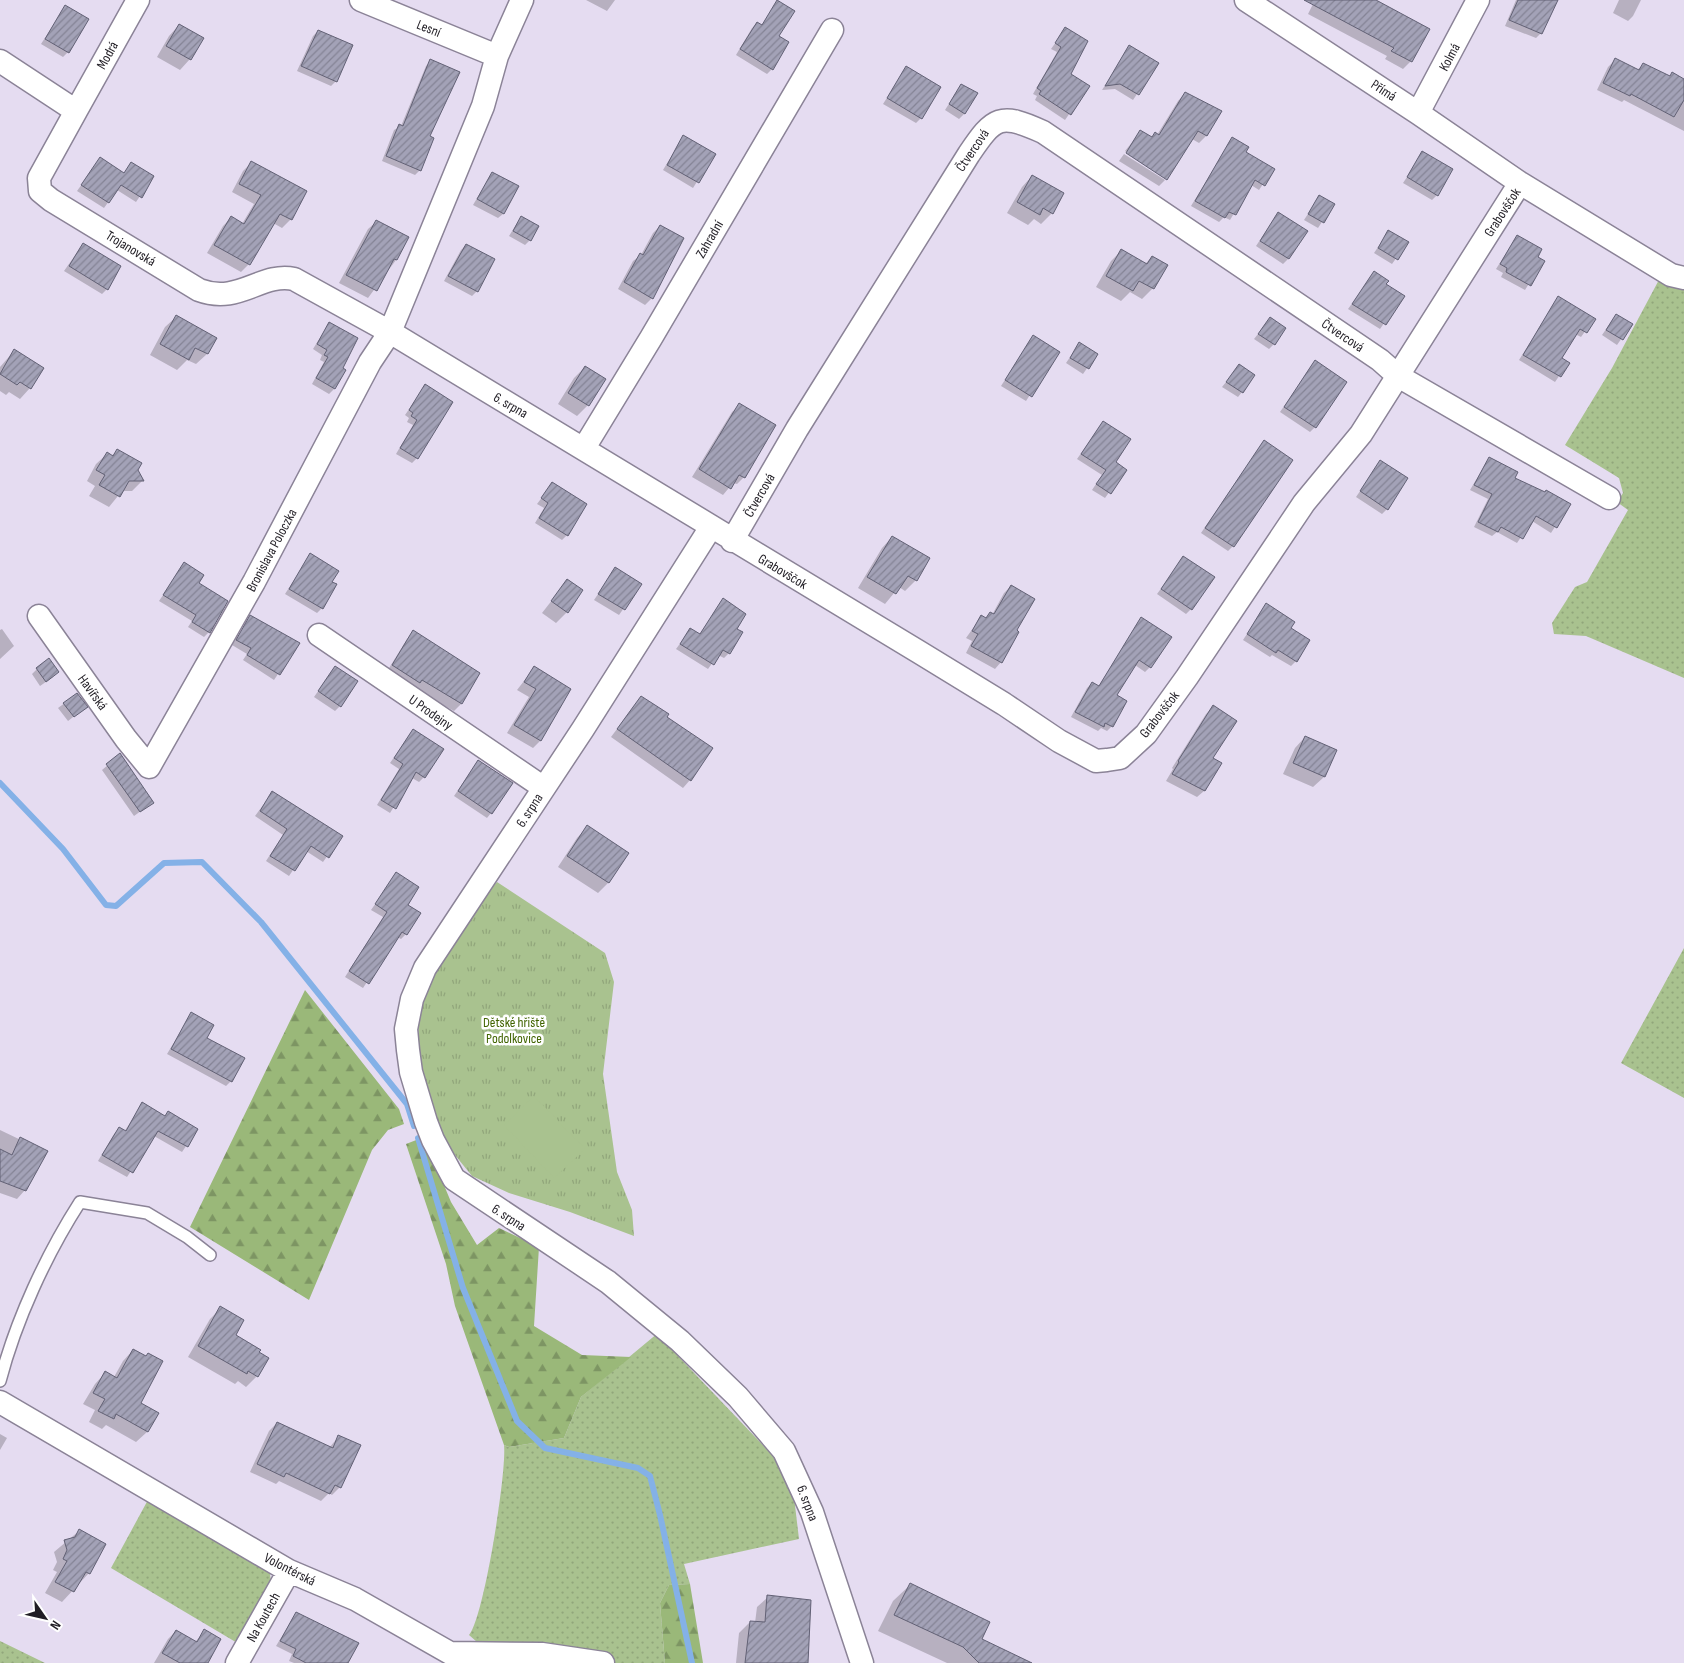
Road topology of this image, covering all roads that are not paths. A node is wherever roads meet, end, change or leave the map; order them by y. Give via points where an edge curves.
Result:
1 (138, 0) edge
2 (361, 0) edge
3 (522, 0) edge
4 (1246, 0) edge
5 (1478, 0) edge
6 (832, 30) dead end
7 (497, 56) junction
8 (0, 61) edge
9 (76, 111) junction
10 (1418, 113) junction
11 (1520, 183) junction
12 (1684, 278) edge
13 (390, 332) junction
14 (1398, 376) junction
15 (584, 448) junction
16 (1609, 498) dead end
17 (710, 527) junction
18 (732, 541) junction
19 (39, 616) dead end
20 (319, 634) dead end
21 (149, 767) joint
22 (544, 788) junction
23 (210, 1255) dead end
24 (0, 1381) edge
25 (0, 1402) edge
26 (289, 1571) junction
27 (237, 1663) edge
28 (603, 1663) edge
29 (862, 1663) edge

1 - 9 street, Modrá
2 - 7 street, Lesní
3 - 7 street
4 - 10 street, Přímá
5 - 10 street, Kolmá
6 - 15 street, Zahradní
7 - 13 street via 483,106
8 - 9 street
9 - 13 street, Trojanovská via 39,178 40,190 51,200 199,290 230,295 281,277 294,280
10 - 11 street, Přímá
11 - 12 street, Grabovščok via 1671,275
11 - 14 street, Grabovščok
13 - 15 street, 6. srpna
13 - 21 street, Bronislava Poloczka via 370,362 250,590
14 - 16 street
14 - 18 street, Grabovščok via 1361,434 1304,503 1146,734 1120,758 1096,761 1059,741 1004,704
14 - 18 street, Čtvercová via 1380,360 1043,132 1020,121 1005,120 989,125 964,162 797,429
15 - 17 street, 6. srpna
17 - 18 street, Grabovščok
17 - 22 street, 6. srpna
19 - 21 street, Havířská
20 - 22 street, U Prodejny
22 - 29 street, 6. srpna via 425,968 412,999 406,1029 408,1050 426,1122 454,1179 608,1282 680,1341 738,1397 784,1451 812,1512
23 - 24 lane via 147,1213 80,1202 61,1231 10,1345
25 - 26 street, Volontérská
26 - 27 street, Na Koutech
26 - 28 street, Volontérská via 355,1600 450,1653 542,1654

